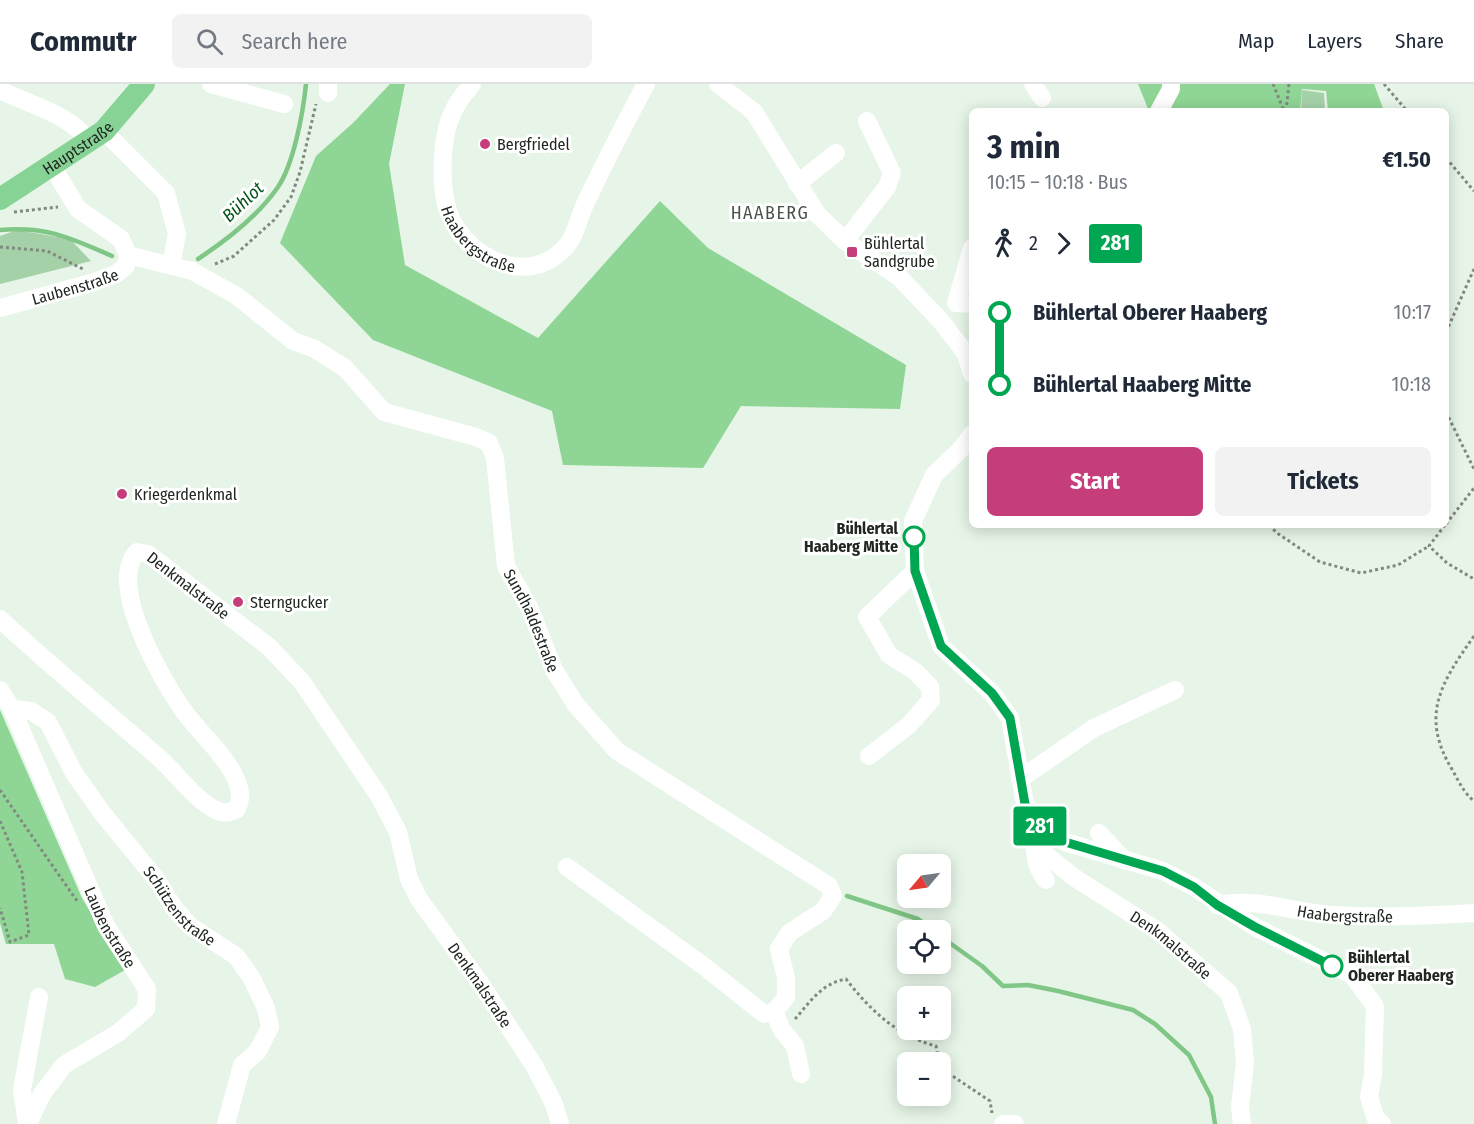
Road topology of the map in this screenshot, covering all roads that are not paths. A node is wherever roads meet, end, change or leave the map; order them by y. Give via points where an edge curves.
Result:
1 (144, 84) edge
2 (211, 84) edge
3 (472, 84) edge
4 (646, 84) edge
5 (1171, 84) edge
6 (720, 85) edge
7 (1, 87) edge
8 (284, 104) dead end
9 (1161, 108) edge
10 (867, 121) dead end
11 (97, 136) junction
12 (836, 153) dead end
13 (52, 166) junction
14 (798, 184) junction
15 (3, 205) edge
16 (845, 241) junction
17 (128, 255) junction
18 (171, 265) junction
19 (969, 269) edge
20 (964, 303) edge
21 (0, 308) edge
22 (939, 319) junction
23 (968, 354) edge
24 (969, 439) edge
25 (915, 571) junction
26 (0, 619) edge
27 (0, 690) edge
28 (1175, 690) dead end
29 (12, 709) junction
30 (869, 756) dead end
31 (1020, 779) junction
32 (1025, 804) junction
33 (1099, 832) dead end
34 (1034, 836) junction
35 (1126, 862) junction
36 (567, 867) dead end
37 (1046, 880) dead end
38 (1217, 905) junction
39 (1474, 913) edge
40 (39, 997) dead end
41 (774, 1012) junction
42 (801, 1074) dead end
43 (27, 1124) edge
44 (226, 1124) edge
45 (560, 1124) edge
46 (1003, 1124) edge
47 (1015, 1124) edge
48 (1242, 1124) edge
49 (1382, 1124) edge

1 - 11 main road, Hauptstraße
2 - 8 street
3 - 4 street, Haabergstraße via 454,107 441,161 446,206 465,239 493,262 524,269 551,259 570,243 608,154
5 - 9 street
6 - 14 street via 754,112
7 - 11 street
10 - 16 street via 892,173 887,187
11 - 13 main road, Hauptstraße
11 - 18 street via 166,193 177,234
12 - 14 street
13 - 15 main road, Hauptstraße
13 - 17 street, Laubenstraße via 78,209 120,239
14 - 16 street via 818,214
16 - 22 street via 899,277
17 - 18 street, Sundhaldestraße
17 - 21 street, Laubenstraße via 126,266 116,274
18 - 41 street, Sundhaldestraße via 192,271 237,296 293,341 313,348 345,368 384,412 489,443 496,467 506,566 530,609 554,670 576,705 617,751 829,886 833,896 823,911 789,933 779,949 786,997
19 - 20 street
20 - 22 street
22 - 23 street
24 - 25 street via 934,475 913,521
25 - 30 street via 867,617 889,655 930,687 931,700 909,725
25 - 31 street via 941,646 992,693 1010,718
26 - 45 street, Denkmalstraße via 159,757 201,799 227,813 236,810 241,802 239,788 233,773 185,712 146,645 132,601 130,560 137,552 148,554 269,647 302,682 379,796 398,832 409,879 419,899 535,1067
27 - 29 street, Laubenstraße
28 - 31 street via 1094,728
29 - 43 street, Laubenstraße via 106,926 147,989 147,1009 118,1033 64,1065 42,1094
29 - 44 street, Schützenstraße via 32,711 48,722 74,773 157,880 174,908 190,926 236,956 251,977 266,1008 270,1027 258,1051 242,1065
31 - 32 street
32 - 34 street, Denkmalstraße
32 - 35 street via 1040,826 1065,842
33 - 35 street
34 - 37 street via 1039,872
34 - 48 street, Denkmalstraße via 1041,851 1075,878 1158,931 1229,993 1242,1029
35 - 38 street via 1163,871
36 - 41 street via 705,967 753,1008 764,1014
38 - 39 street, Haabergstraße via 1236,901 1329,915
38 - 49 street via 1352,975 1375,1006 1369,1097 1376,1119
40 - 43 street via 22,1090
41 - 42 street via 795,1046
46 - 47 street

